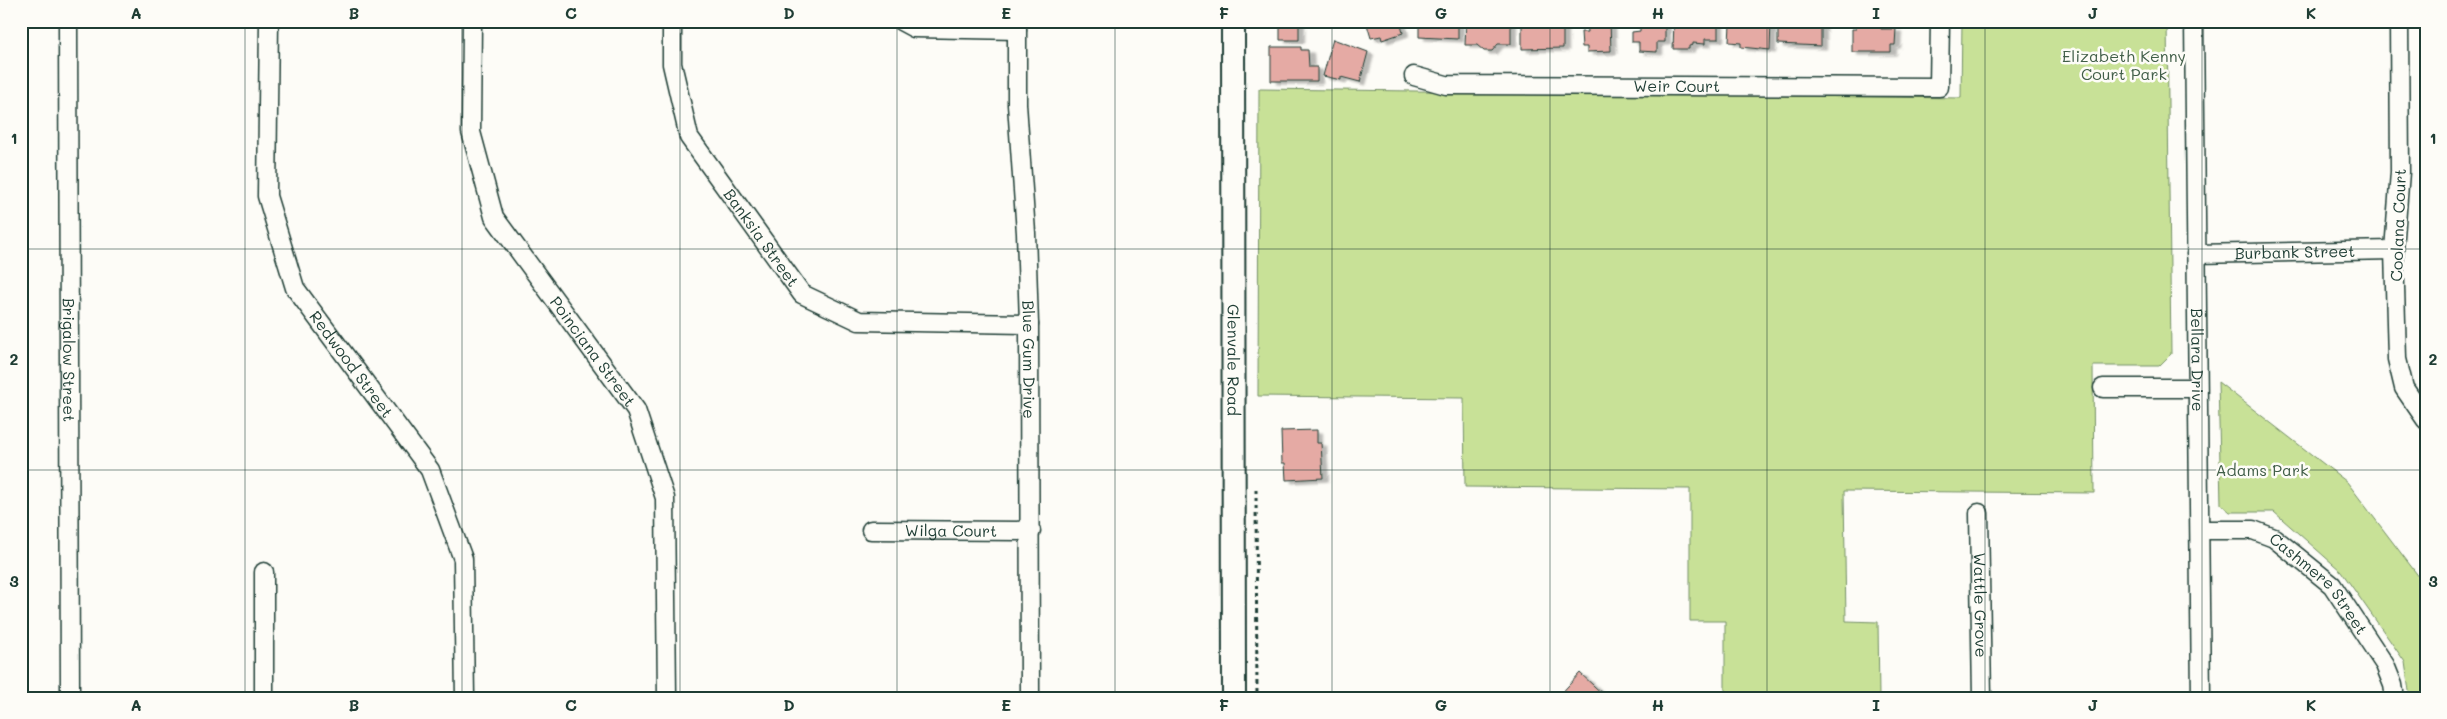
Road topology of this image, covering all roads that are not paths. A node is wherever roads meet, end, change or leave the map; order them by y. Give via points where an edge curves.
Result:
1 (68, 21) edge
2 (269, 21) edge
3 (472, 21) edge
4 (672, 21) edge
5 (901, 21) edge
6 (1233, 21) edge
7 (1940, 21) edge
8 (2194, 21) edge
9 (2399, 21) edge
10 (1017, 26) edge
11 (1414, 76) dead end
12 (2394, 250) junction
13 (2196, 254) junction
14 (1029, 324) junction
15 (2103, 388) dead end
16 (2197, 388) junction
17 (2426, 420) edge
18 (1979, 514) dead end
19 (871, 530) dead end
20 (2200, 530) junction
21 (1031, 531) junction
22 (264, 572) dead end
23 (70, 698) edge
24 (264, 698) edge
25 (464, 698) edge
26 (667, 698) edge
27 (1030, 698) edge
28 (1234, 698) edge
29 (1982, 698) edge
30 (2201, 698) edge
31 (2395, 698) edge

1 - 23 street, Brigalow Street
2 - 25 street, Redwood Street via 267,196 295,288 430,470 463,560
3 - 26 street, Poinciana Street via 471,132 494,217 636,410 666,498
4 - 14 street, Banksia Street via 672,64 689,137 802,294 859,321
5 - 10 street via 914,28
6 - 28 street, Glenvale Road
7 - 11 street, Weir Court via 1939,86 1446,85
8 - 13 street, Bellara Drive
9 - 12 street, Coolana Court via 2400,172
10 - 14 street, Blue Gum Drive via 1017,104
12 - 13 street, Burbank Street
12 - 17 street, Coolana Court via 2397,358 2404,388
13 - 16 street, Bellara Drive
14 - 21 street, Blue Gum Drive
15 - 16 street
16 - 20 street, Bellara Drive
18 - 29 street, Wattle Grove
19 - 21 street, Wilga Court
20 - 30 street, Bellara Drive
20 - 31 street, Cashmere Street via 2253,530 2274,538 2332,584 2386,665
21 - 27 street, Blue Gum Drive
22 - 24 street

